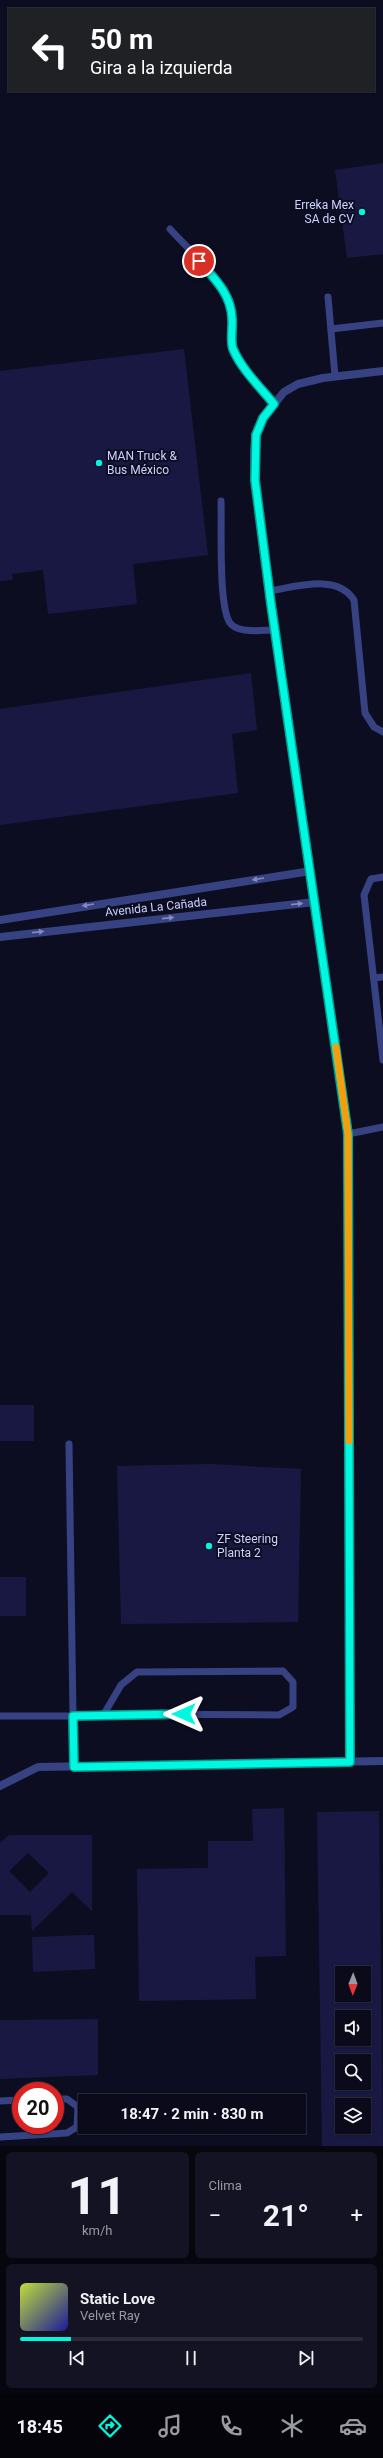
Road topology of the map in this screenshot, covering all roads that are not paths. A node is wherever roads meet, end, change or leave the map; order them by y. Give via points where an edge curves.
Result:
1 (170, 229) dead end
2 (328, 296) dead end
3 (383, 322) edge
4 (331, 329) junction
5 (383, 371) edge
6 (335, 376) junction
7 (274, 404) junction
8 (221, 501) dead end
9 (269, 591) junction
10 (274, 630) junction
11 (383, 732) edge
12 (311, 872) junction
13 (383, 878) edge
14 (315, 902) junction
15 (0, 920) edge
16 (0, 937) edge
17 (383, 977) edge
18 (374, 978) junction
19 (383, 1060) edge
20 (383, 1127) edge
21 (348, 1134) junction
22 (69, 1444) dead end
23 (104, 1714) junction
24 (0, 1716) edge
25 (73, 1716) junction
26 (383, 1761) edge
27 (350, 1762) junction
28 (74, 1767) junction
29 (0, 1786) edge
30 (64, 2099) edge
31 (12, 2100) edge
32 (0, 2101) edge
33 (64, 2133) edge
34 (50, 2134) edge
35 (0, 2137) edge

1 - 7 lane via 218,282 229,300 232,347 240,363
2 - 4 lane
3 - 4 lane
4 - 6 lane
5 - 6 street
6 - 7 street via 298,384 284,392
7 - 9 street via 263,418 256,435 254,451 255,480
8 - 10 lane via 224,606 230,624 240,630
9 - 10 street
9 - 11 lane via 316,584 337,585 348,591 354,600 365,713 374,727
10 - 12 street
12 - 14 street
12 -> 15 street
13 - 18 lane via 371,879 364,895
16 -> 14 street, Avenida La Cañada
14 - 21 street
17 - 18 lane
18 - 19 lane
20 - 21 lane
21 - 27 street
22 - 25 lane
23 - 23 lane via 279,1715 293,1707 293,1682 283,1672 137,1672 121,1685
23 - 25 lane
24 - 25 lane
25 - 28 lane
26 - 27 street
27 - 28 street
28 - 29 street via 38,1768
30 - 33 lane via 78,2107 77,2127
31 - 32 lane
34 - 35 lane

